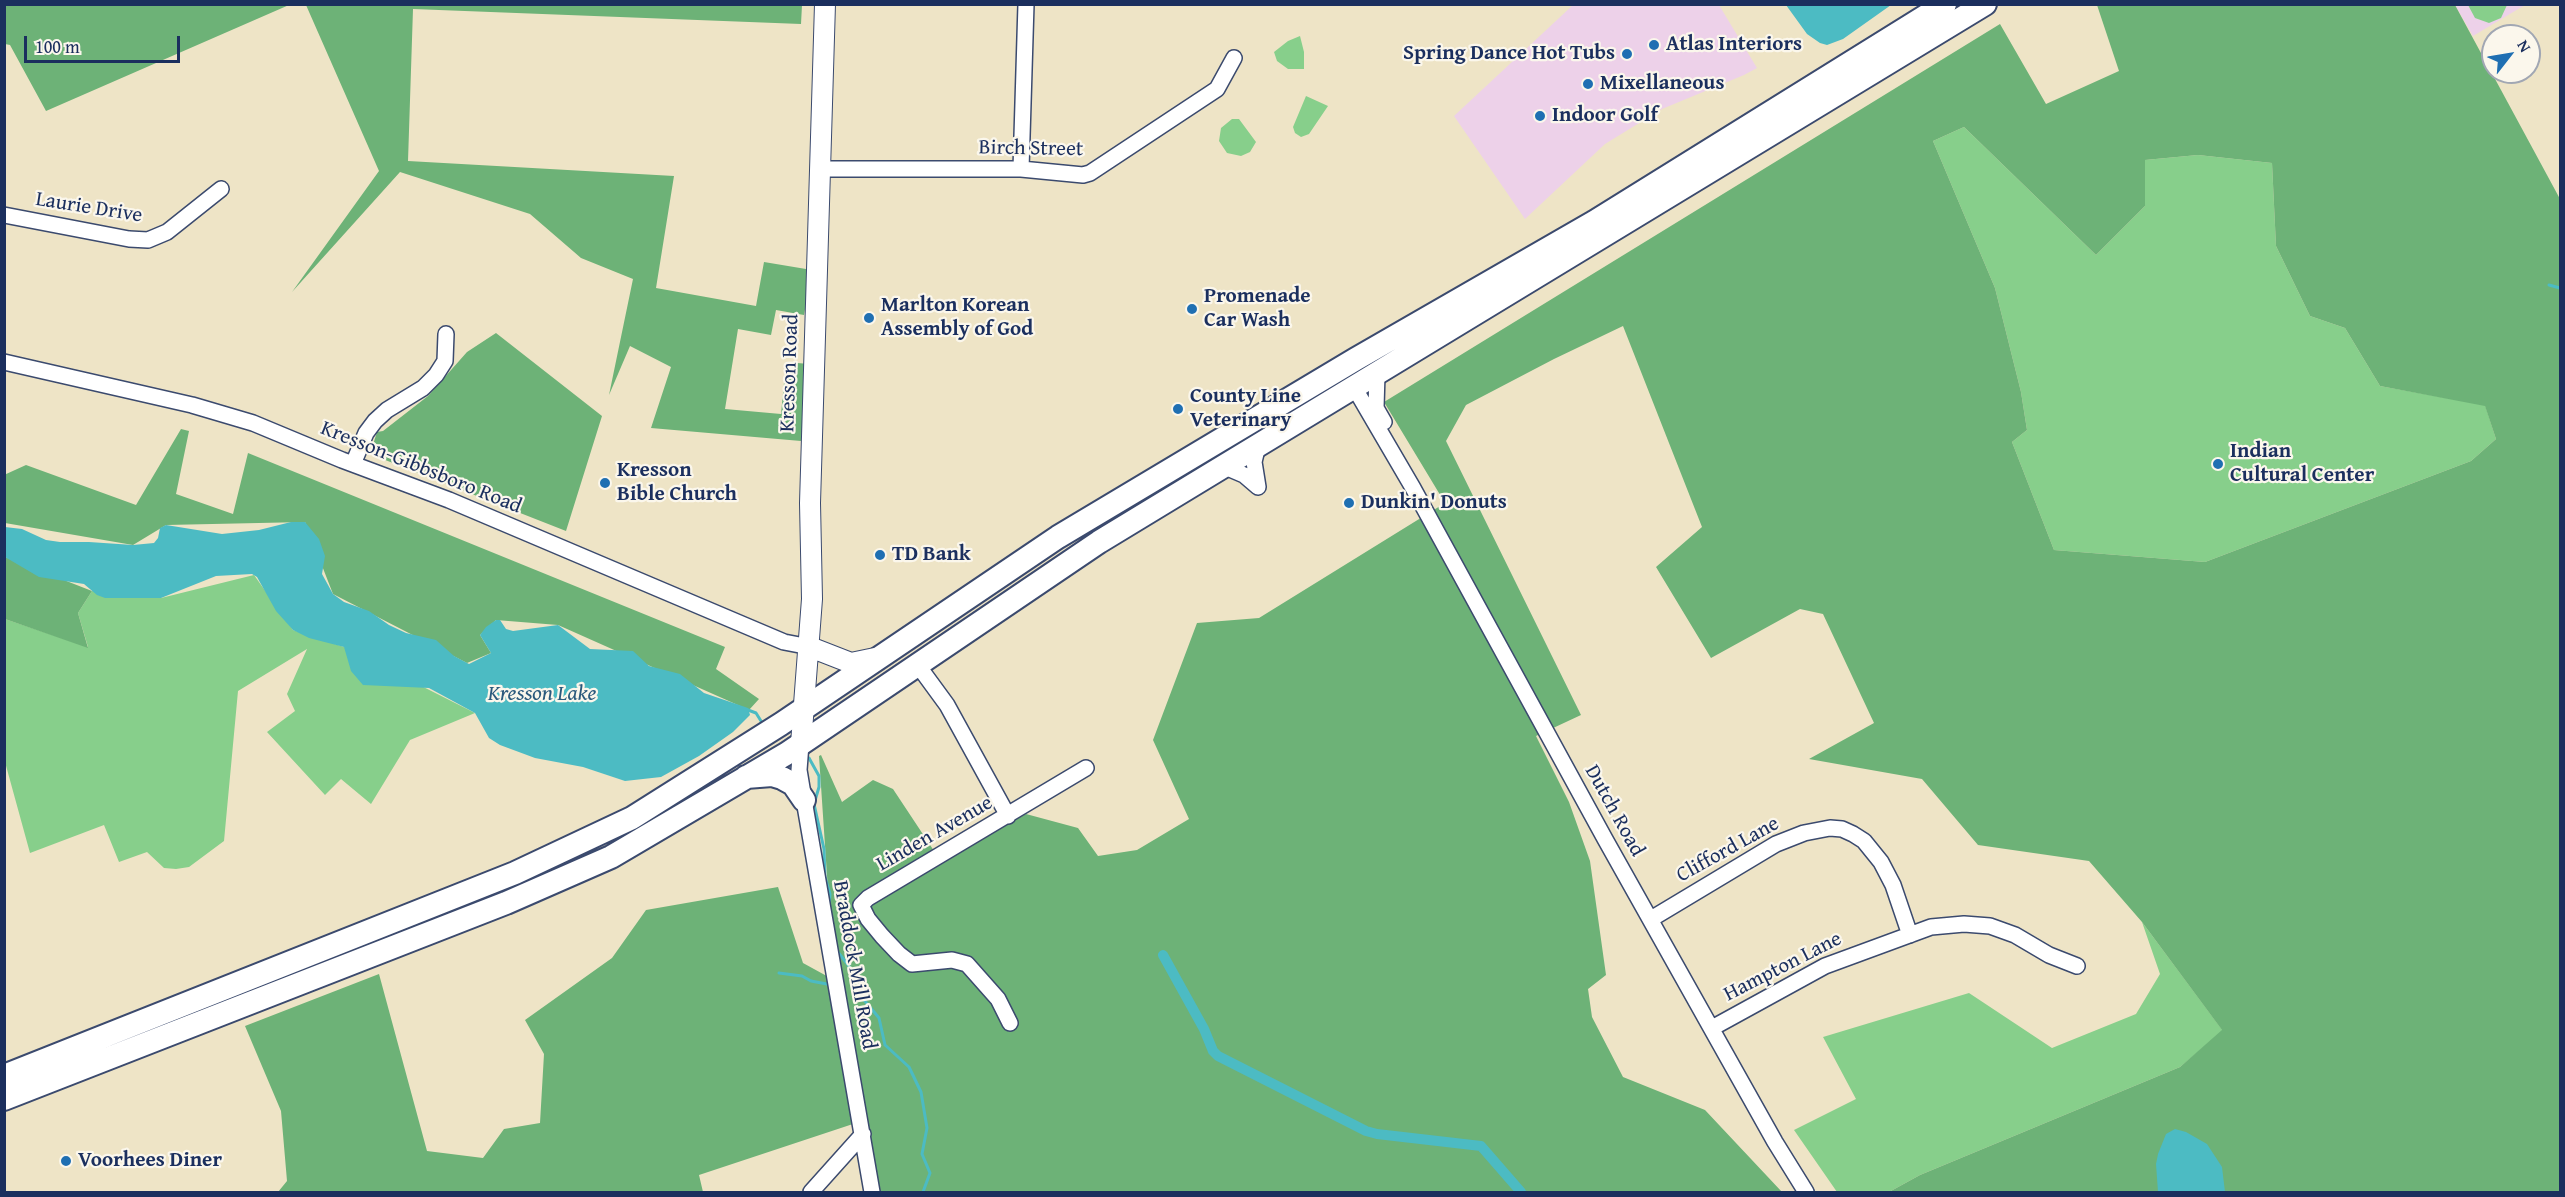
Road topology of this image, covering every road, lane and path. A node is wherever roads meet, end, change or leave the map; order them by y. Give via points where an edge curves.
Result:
1 (825, 4) edge
2 (1026, 4) edge
3 (1945, 4) edge
4 (1985, 4) edge
5 (1234, 58) dead end
6 (821, 169) junction
7 (1021, 169) junction
8 (221, 189) dead end
9 (4, 215) edge
10 (446, 334) dead end
11 (1391, 341) junction
12 (4, 362) edge
13 (1377, 373) junction
14 (1354, 387) junction
15 (1258, 445) junction
16 (1390, 447) junction
17 (352, 464) junction
18 (1223, 466) junction
19 (810, 647) junction
20 (879, 658) junction
21 (917, 664) junction
22 (805, 707) junction
23 (801, 744) junction
24 (1086, 768) dead end
25 (742, 778) junction
26 (804, 800) junction
27 (1008, 816) junction
28 (1651, 919) junction
29 (1910, 935) junction
30 (2077, 966) dead end
31 (1010, 1023) dead end
32 (1712, 1028) junction
33 (4, 1076) edge
34 (4, 1100) edge
35 (863, 1134) junction
36 (811, 1192) edge
37 (872, 1192) edge
38 (1806, 1192) edge

1 - 6 main road, Kresson Road
2 - 7 street
3 - 11 highway via 1594,222
4 - 13 highway
5 - 7 street, Birch Street via 1217,89 1090,173
6 - 7 street, Birch Street
6 - 19 main road, Kresson Road via 810,503
8 - 9 street, Laurie Drive via 167,232 148,240
10 - 17 street via 445,361 436,375 375,421
11 - 14 highway via 1385,354 1359,370
11 - 20 highway via 1058,537
12 - 17 street, Kresson-Gibbsboro Road via 208,409
13 - 14 highway
13 - 16 street, Dutch Road via 1376,408 1389,430
14 - 15 highway
14 - 16 street, Dutch Road
15 - 18 highway
15 - 18 street via 1254,462 1258,487 1244,475
16 - 28 street, Dutch Road
17 - 19 street, Kresson-Gibbsboro Road via 784,642
18 - 21 highway via 1099,542
19 - 20 main road via 851,663
19 - 22 main road, Kresson Road
20 - 22 highway
21 - 23 highway
21 - 27 street via 947,705
22 - 23 main road, Kresson Road
22 - 33 highway via 664,800 562,853
23 - 25 highway
23 - 26 street, Braddock Mill Road via 799,770
24 - 27 street, Linden Avenue
25 - 26 highway via 782,778 793,784
25 - 34 highway via 611,857 570,876
26 - 35 street, Braddock Mill Road
27 - 31 street, Linden Avenue via 861,905 882,936 912,964 952,960 967,964 998,999
28 - 29 street, Clifford Lane via 1776,844 1830,828 1842,829 1864,841 1881,862
28 - 32 street, Dutch Road
29 - 30 street, Hampton Lane via 1931,927 1990,926
29 - 32 street, Hampton Lane via 1825,966
32 - 38 street, Dutch Road
35 - 36 street
35 - 37 street, Braddock Mill Road

